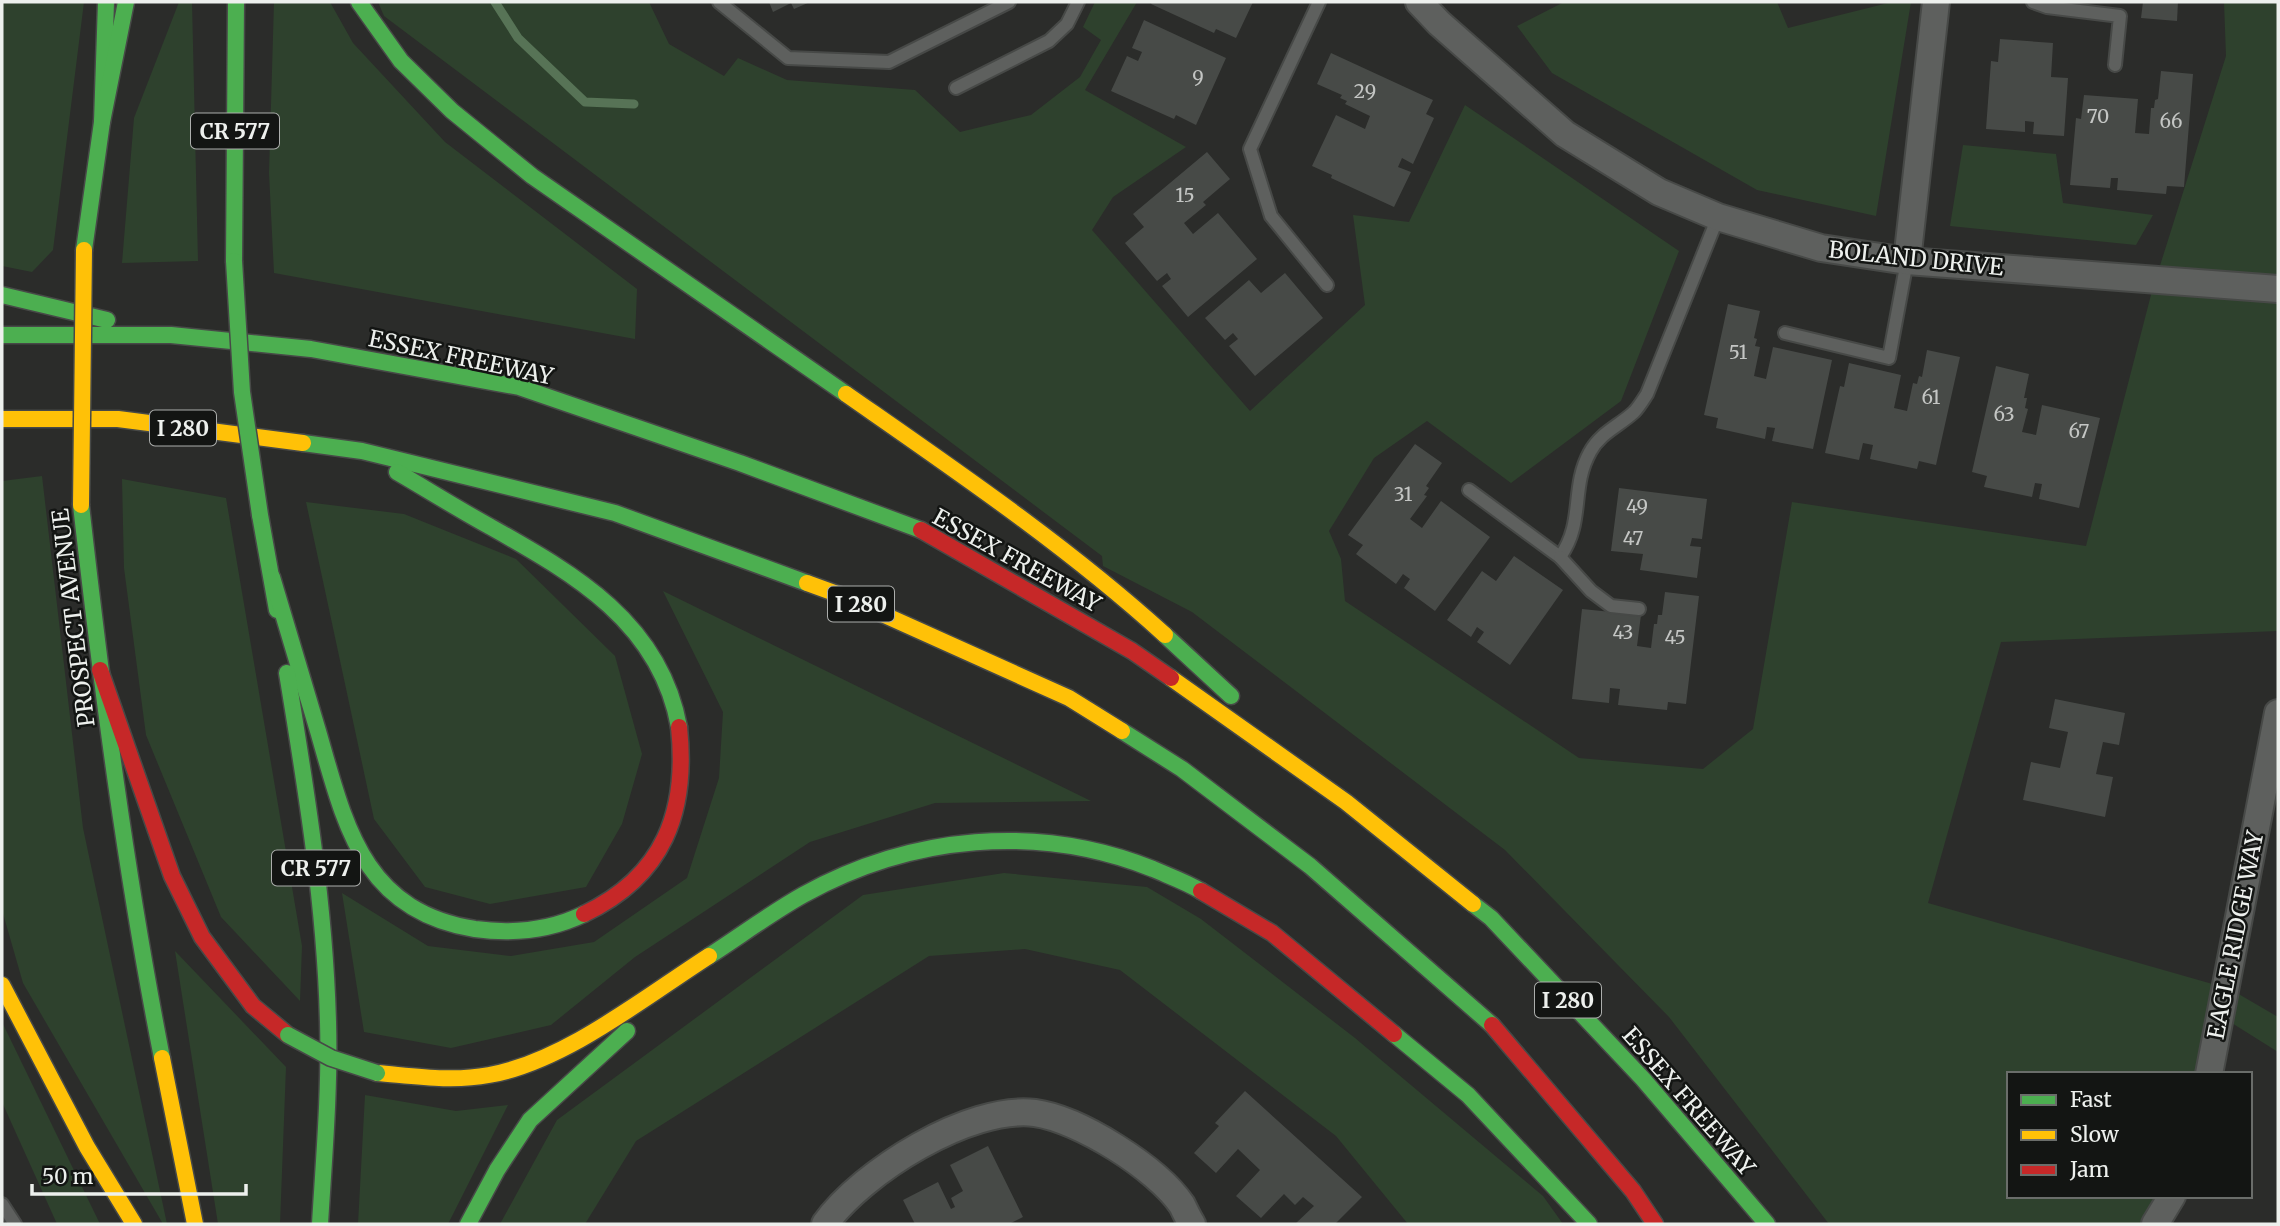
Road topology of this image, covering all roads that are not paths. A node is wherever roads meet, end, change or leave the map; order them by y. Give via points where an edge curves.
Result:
1 (106, 2) edge
2 (126, 2) edge
3 (236, 2) edge
4 (359, 2) edge
5 (719, 2) edge
6 (1009, 2) edge
7 (1078, 2) edge
8 (1319, 2) edge
9 (1419, 2) edge
10 (1936, 2) edge
11 (2033, 2) edge
12 (2115, 65) dead end
13 (956, 88) dead end
14 (102, 122) junction
15 (1718, 217) junction
16 (1907, 261) junction
17 (1326, 285) dead end
18 (2278, 289) edge
19 (2, 295) edge
20 (1785, 333) dead end
21 (2, 335) edge
22 (170, 335) junction
23 (2, 419) edge
24 (362, 451) junction
25 (1469, 490) dead end
26 (1560, 557) junction
27 (272, 578) junction
28 (1639, 609) dead end
29 (100, 670) junction
30 (2278, 713) edge
31 (1346, 802) junction
32 (718, 951) junction
33 (2, 985) edge
34 (2209, 1072) edge
35 (2171, 1198) edge
36 (2, 1204) edge
37 (15, 1224) edge
38 (134, 1224) edge
39 (195, 1224) edge
40 (320, 1224) edge
41 (468, 1224) edge
42 (825, 1224) edge
43 (1192, 1224) edge
44 (1588, 1224) edge
45 (1655, 1224) edge
46 (1767, 1224) edge
47 (2155, 1224) edge

1 - 14 main road
2 - 14 main road, PROSPECT AVENUE
3 - 27 main road, CR 577, bridge via 234,261 242,392
4 - 31 main road via 401,61 452,111 532,176 921,446 1112,587
5 - 6 lane via 788,58 889,62
7 - 13 lane via 1068,24 1049,41
8 - 17 lane via 1250,149 1271,216
9 - 15 street, BOLAND DRIVE via 1565,134 1659,192
10 - 16 street
11 - 12 lane via 2120,16
14 - 29 main road, PROSPECT AVENUE, bridge via 84,250 81,505
15 - 16 street, BOLAND DRIVE via 1821,248
15 - 26 lane via 1647,394 1588,454 1580,477 1575,526
16 - 18 street, BOLAND DRIVE
16 - 20 lane via 1889,358
19 - 22 main road
21 - 22 main road, ESSEX FREEWAY / I 280
22 - 31 main road, ESSEX FREEWAY / I 280 via 311,349 519,387 930,534 1132,651
23 - 24 main road, I 280 via 118,419
24 - 27 main road via 569,572 628,622 653,654 680,720 683,751 674,815 663,844 623,891 555,926 483,931 446,923 420,911 391,890 365,862 345,823
24 - 45 main road, I 280 via 615,513 840,595 1069,698 1182,769 1310,866 1493,1026 1633,1191
25 - 26 lane
26 - 28 lane via 1591,592 1611,606
27 - 40 main road, CR 577 via 312,826 328,996
29 - 32 main road, bridge via 173,876 202,937 253,1006 288,1035 331,1058 377,1073 442,1079 523,1068 589,1034
29 - 39 main road, PROSPECT AVENUE via 141,952
30 - 34 street, EAGLE RIDGE WAY
31 - 46 main road, ESSEX FREEWAY / I 280 via 1491,918 1643,1079
32 - 41 main road via 530,1120
32 - 44 main road via 803,895 913,851 1022,840 1078,846 1128,859 1188,883 1272,933 1468,1095
33 - 38 main road via 87,1147
35 - 47 street
36 - 37 lane
42 - 43 street via 839,1205 927,1140 970,1122 1035,1113 1076,1125 1142,1165 1181,1204

